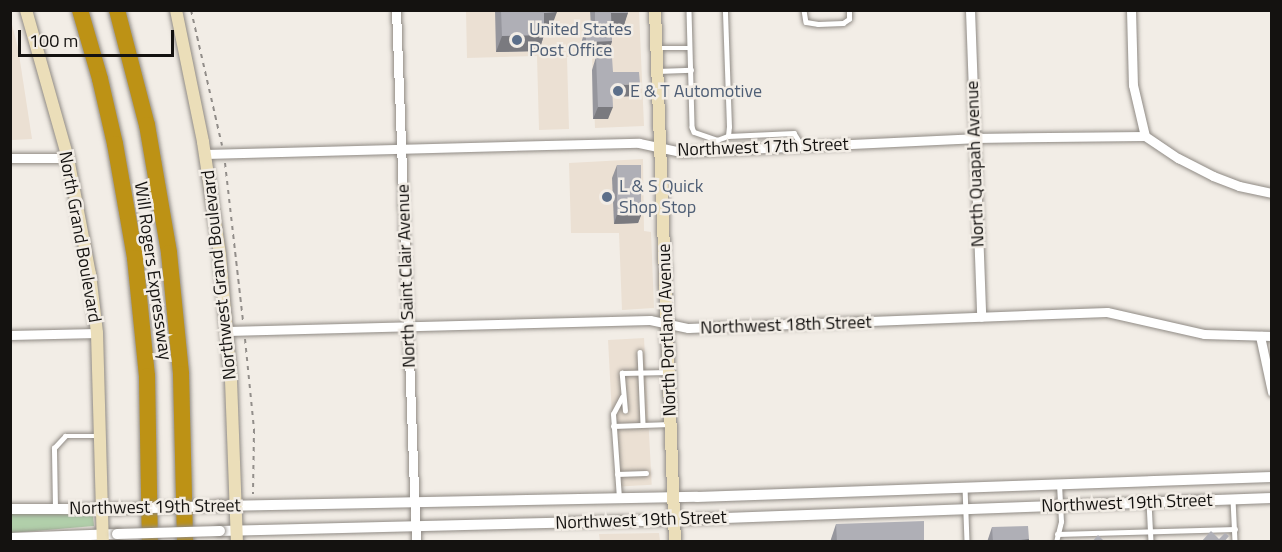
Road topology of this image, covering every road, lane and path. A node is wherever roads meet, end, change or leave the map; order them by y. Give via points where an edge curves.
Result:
1 (26, 10) edge
2 (80, 10) edge
3 (117, 10) edge
4 (176, 10) edge
5 (191, 10) edge
6 (396, 10) edge
7 (655, 10) edge
8 (689, 10) edge
9 (725, 10) edge
10 (804, 10) edge
11 (849, 10) edge
12 (970, 10) edge
13 (1131, 10) edge
14 (657, 48) junction
15 (690, 48) junction
16 (657, 70) junction
17 (691, 70) junction
18 (728, 136) junction
19 (1145, 136) junction
20 (220, 137) dead end
21 (975, 138) junction
22 (716, 146) junction
23 (802, 146) junction
24 (660, 148) junction
25 (401, 149) junction
26 (205, 154) junction
27 (10, 158) edge
28 (68, 158) junction
29 (225, 167) dead end
30 (1272, 193) edge
31 (242, 314) dead end
32 (981, 317) junction
33 (667, 323) junction
34 (408, 326) junction
35 (227, 331) junction
36 (97, 333) junction
37 (10, 335) edge
38 (1260, 336) junction
39 (1272, 336) edge
40 (245, 348) dead end
41 (640, 352) dead end
42 (640, 372) junction
43 (669, 372) junction
44 (1272, 392) edge
45 (622, 397) junction
46 (618, 411) dead end
47 (625, 411) dead end
48 (619, 418) dead end
49 (626, 418) dead end
50 (670, 423) junction
51 (643, 424) junction
52 (620, 425) junction
53 (627, 425) junction
54 (613, 426) junction
55 (99, 436) junction
56 (646, 472) dead end
57 (617, 474) junction
58 (1272, 477) edge
59 (1059, 484) junction
60 (965, 488) junction
61 (254, 490) dead end
62 (673, 497) junction
63 (619, 498) junction
64 (1272, 498) edge
65 (1233, 499) junction
66 (1149, 502) junction
67 (414, 503) junction
68 (1061, 505) junction
69 (236, 506) junction
70 (55, 508) junction
71 (10, 509) edge
72 (102, 509) junction
73 (966, 509) junction
74 (674, 519) junction
75 (415, 526) junction
76 (1234, 529) junction
77 (1150, 532) junction
78 (1058, 534) junction
79 (236, 536) edge
80 (10, 538) edge
81 (102, 538) edge
82 (150, 542) edge
83 (185, 542) edge
84 (416, 542) edge
85 (675, 542) edge
86 (967, 542) edge
87 (1056, 542) edge
88 (1151, 542) edge
89 (1235, 542) edge

1 - 28 main road, North Grand Boulevard
2 - 82 highway, Will Rogers Expressway via 115,144 135,258 147,375
3 - 83 highway, Will Rogers Expressway via 147,125 169,253 181,374
4 - 26 main road, Northwest Grand Boulevard
5 - 20 path
6 - 25 street, North Saint Clair Avenue
7 - 14 main road, North Portland Avenue
8 - 15 lane
9 - 18 lane
10 - 11 lane via 810,24 843,23 849,19
12 - 21 street, North Quapah Avenue
13 - 19 street via 1132,86
14 - 15 lane
14 - 16 main road, North Portland Avenue
15 - 17 lane
16 - 17 lane
16 - 24 main road, North Portland Avenue
17 - 22 lane via 694,132
18 - 22 lane
18 - 23 lane via 792,133
19 - 21 street, Northwest 17th Street
19 - 30 street via 1213,176
21 - 23 street, Northwest 17th Street
21 - 32 street, North Quapah Avenue
22 - 23 street, Northwest 17th Street
22 - 24 street, Northwest 17th Street via 681,152
24 - 25 street, Northwest 17th Street via 639,143
24 - 33 main road, North Portland Avenue
25 - 26 street, Northwest 17th Street
25 - 34 street, North Saint Clair Avenue
26 - 35 main road, Northwest Grand Boulevard
27 - 28 street
28 - 36 main road, North Grand Boulevard
29 - 31 path
32 - 33 street, Northwest 18th Street via 688,328
32 - 38 street, Northwest 18th Street via 1107,312 1204,334
33 - 34 street, Northwest 18th Street via 650,320
33 - 43 main road, North Portland Avenue
34 - 35 street, Northwest 18th Street
34 - 67 street, North Saint Clair Avenue
35 - 69 main road, Northwest Grand Boulevard
36 - 37 street
36 - 55 main road, North Grand Boulevard
38 - 39 street, Northwest 18th Street
38 - 44 street
40 - 61 path via 254,429
41 - 42 lane
42 - 43 lane
42 - 45 lane via 622,373
42 - 51 lane
43 - 50 main road, North Portland Avenue
45 - 46 lane
45 - 47 lane
45 - 54 lane via 613,414
48 - 52 lane
49 - 53 lane
50 - 51 lane
50 - 62 main road, North Portland Avenue
51 - 53 lane
52 - 53 lane
52 - 54 lane
54 - 57 lane
55 - 70 lane via 65,436 54,448
55 - 72 main road, North Grand Boulevard
56 - 57 lane
57 - 63 lane
58 - 59 street, Northwest 19th Street
59 - 60 street, Northwest 19th Street
59 - 68 lane
60 - 62 street, Northwest 19th Street
60 - 73 lane
62 - 63 street, Northwest 19th Street
62 - 74 main road, North Portland Avenue
63 - 67 street, Northwest 19th Street
64 - 65 street, Northwest 19th Street
65 - 66 street, Northwest 19th Street
65 - 76 lane
66 - 68 street, Northwest 19th Street
66 - 77 lane
67 - 69 street, Northwest 19th Street
67 - 75 street, North Saint Clair Avenue
68 - 73 street, Northwest 19th Street
68 - 78 lane
69 - 72 street, Northwest 19th Street, bridge
69 - 79 main road, Northwest Grand Boulevard
70 - 71 street, Northwest 19th Street
70 - 72 street, Northwest 19th Street
72 - 81 main road, North Grand Boulevard
73 - 74 street, Northwest 19th Street
73 - 86 lane
74 - 75 street, Northwest 19th Street
74 - 85 main road, North Portland Avenue
75 - 79 street, Northwest 19th Street
75 - 84 street, North Saint Clair Avenue
76 - 77 lane
76 - 89 lane
77 - 78 lane
77 - 88 lane
78 - 87 lane
79 - 81 street, Northwest 19th Street, bridge via 220,531 117,534
80 - 81 street, Northwest 19th Street

